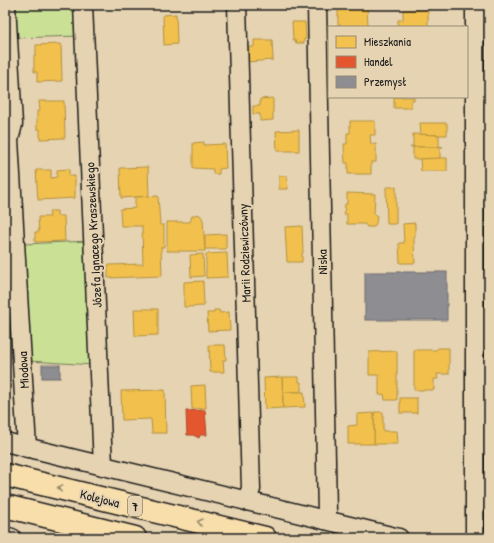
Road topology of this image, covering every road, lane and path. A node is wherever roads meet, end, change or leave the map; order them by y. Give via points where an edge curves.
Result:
1 (6, 5) edge
2 (83, 5) edge
3 (237, 5) edge
4 (317, 5) edge
5 (475, 5) edge
6 (5, 442) edge
7 (27, 448) junction
8 (103, 466) junction
9 (5, 475) edge
10 (246, 501) junction
11 (5, 506) edge
12 (325, 520) junction
13 (5, 536) edge
14 (12, 538) edge
15 (135, 538) edge
16 (265, 538) edge
17 (399, 538) edge
18 (475, 538) edge

1 - 7 street, Miodowa via 13,124 9,140
2 - 8 street, Józefa Ignacego Kraszewskiego
3 - 10 street, Marii Rodziewiczówny via 251,489
4 - 12 street, Niska
5 - 18 street
6 - 7 street
7 - 8 street
8 - 10 street
16 -> 9 highway, Kolejowa / 7
10 - 12 street
11 - 15 highway
12 - 17 street
13 - 14 street

